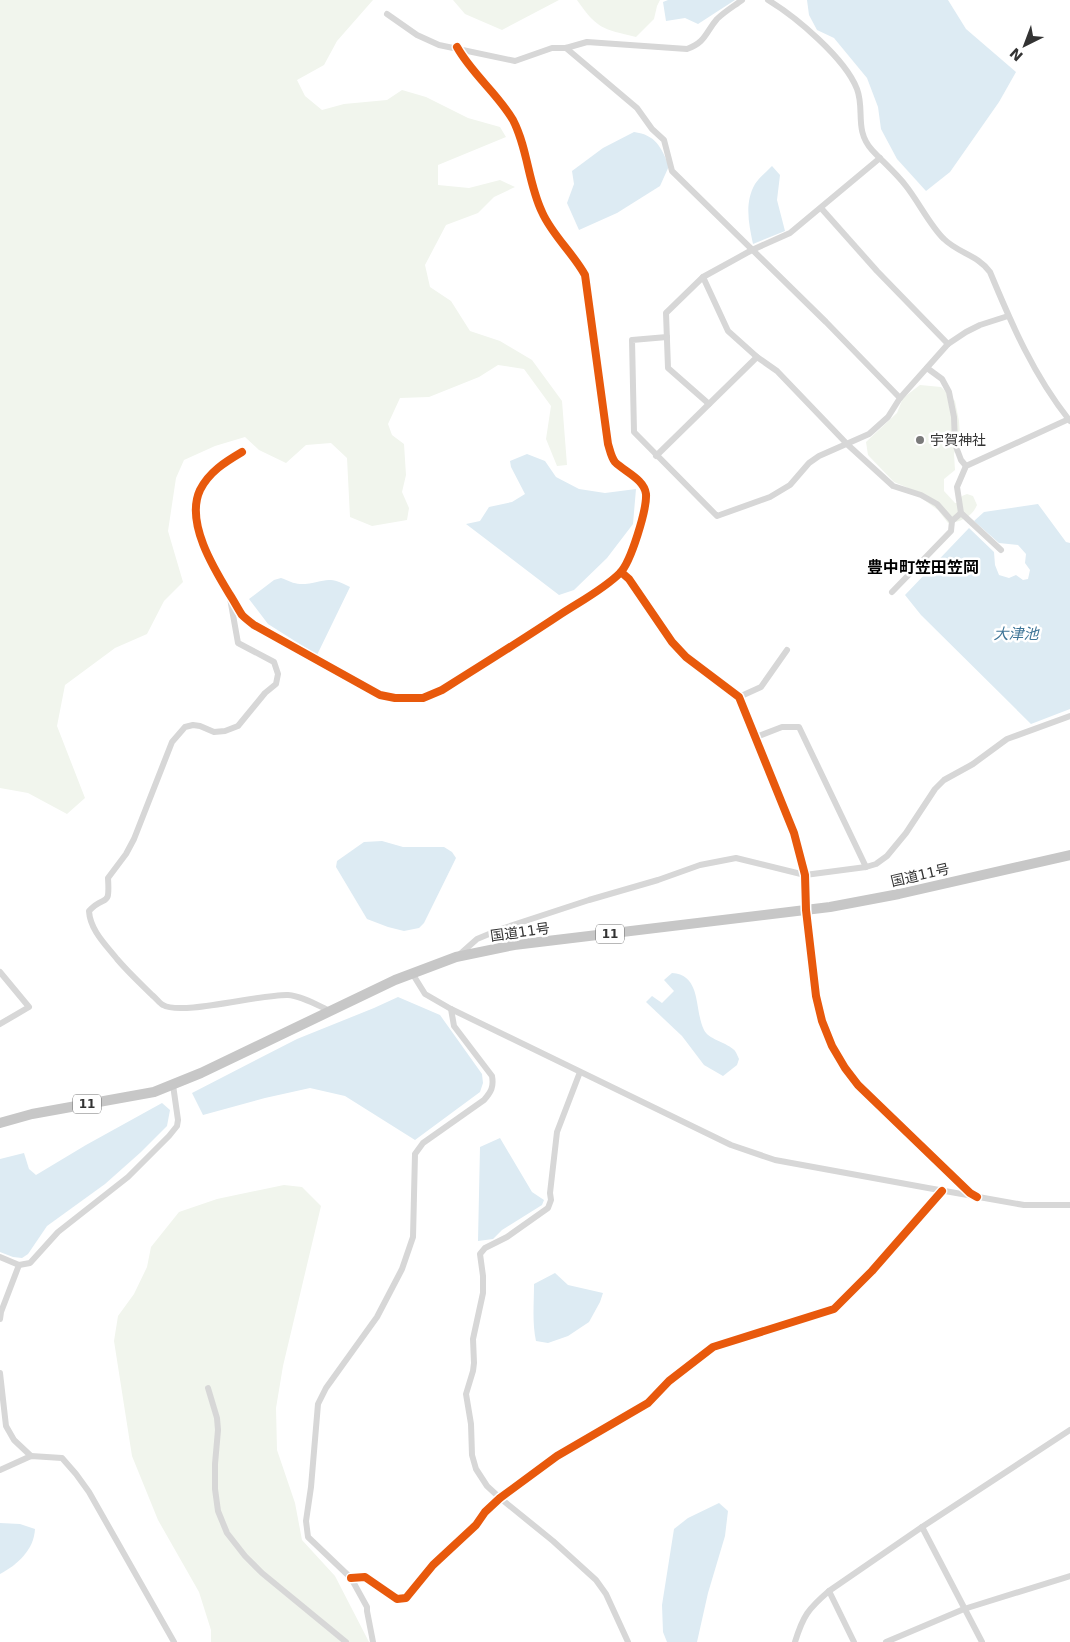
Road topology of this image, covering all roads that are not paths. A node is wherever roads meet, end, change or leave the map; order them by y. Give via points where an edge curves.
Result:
1 (742, 0) edge
2 (768, 0) edge
3 (386, 14) dead end
4 (457, 47) junction
5 (566, 48) junction
6 (880, 158) junction
7 (821, 208) junction
8 (752, 250) junction
9 (703, 277) junction
10 (1008, 316) junction
11 (667, 337) junction
12 (948, 344) junction
13 (758, 357) junction
14 (927, 368) junction
15 (900, 398) junction
16 (709, 404) junction
17 (1069, 420) edge
18 (848, 445) junction
19 (242, 452) dead end
20 (656, 456) junction
21 (966, 466) junction
22 (962, 513) junction
23 (952, 521) junction
24 (1001, 550) dead end
25 (621, 572) junction
26 (229, 592) junction
27 (892, 592) dead end
28 (787, 650) dead end
29 (739, 697) junction
30 (1070, 716) edge
31 (756, 737) junction
32 (1070, 855) edge
33 (866, 867) junction
34 (805, 875) junction
35 (806, 910) junction
36 (456, 957) junction
37 (0, 972) edge
38 (412, 973) junction
39 (451, 1009) junction
40 (330, 1011) junction
41 (0, 1024) edge
42 (580, 1072) junction
43 (173, 1085) junction
44 (0, 1123) edge
45 (942, 1191) junction
46 (976, 1197) junction
47 (1070, 1204) edge
48 (0, 1257) edge
49 (18, 1265) junction
50 (0, 1319) edge
51 (0, 1373) edge
52 (208, 1388) dead end
53 (1070, 1430) edge
54 (31, 1456) junction
55 (0, 1470) edge
56 (500, 1498) junction
57 (922, 1527) junction
58 (1070, 1576) edge
59 (350, 1578) junction
60 (829, 1591) junction
61 (964, 1609) junction
62 (174, 1642) edge
63 (346, 1642) edge
64 (373, 1642) edge
65 (628, 1642) edge
66 (795, 1642) edge
67 (854, 1642) edge
68 (886, 1642) edge
69 (982, 1642) edge

1 - 5 street via 717,19 698,45 687,49 587,42
2 - 6 street via 825,46 847,72 857,88 864,138
3 - 4 street via 417,35
4 - 5 street via 515,61 552,48
4 - 25 street via 512,120 522,143 542,214 585,275 608,444 612,458 643,484 646,492 639,529
5 - 8 street via 637,108 664,140 672,171
6 - 7 street
6 - 10 street via 906,186 942,238 985,265
7 - 8 street via 790,233
7 - 12 street
8 - 9 street
8 - 15 street
9 - 11 street via 666,313
9 - 13 street via 728,331
10 - 12 street via 980,325
10 - 17 street via 1037,374
11 - 16 street via 668,368
11 - 20 street via 632,340 634,432
12 - 14 street
13 - 16 street
13 - 18 street via 777,371
14 - 15 street
14 - 21 street via 942,379 949,392 955,444
15 - 18 street via 888,417 869,434
16 - 20 street
17 - 21 street
18 - 20 street via 818,456 790,485 770,497 717,516
18 - 23 street via 893,486 921,495 936,504
19 - 26 street via 209,476 199,491 196,505 203,543
21 - 22 street via 957,487
22 - 23 street
22 - 24 street
23 - 27 street via 951,531
25 - 26 street via 579,603 442,690 411,699 380,694 254,625 243,615
25 - 29 street via 686,657
26 - 40 street via 238,643 274,662 278,674 276,684 238,726 214,732 193,725 185,727 172,742 134,839 108,878 107,900 89,911 90,919 129,973 164,1006 201,1007 253,997 289,995
28 - 29 street via 761,687
29 - 31 street
30 - 33 street via 1007,739 944,780 887,856
31 - 33 street via 782,728 799,727
31 - 34 street via 794,833
32 - 35 highway, 国道11号 / 11 via 899,894
33 - 34 street
34 - 35 street
34 - 36 street via 736,858 700,864 495,931 477,939
35 - 36 highway, 国道11号 / 11 via 514,945
35 - 46 street via 822,1021 845,1068 921,1148
36 - 38 highway, 国道11号 / 11
37 - 41 street via 29,1006
38 - 39 street via 425,994
38 - 40 highway, 国道11号 / 11
39 - 42 street
39 - 59 street via 454,1026 492,1076 494,1085 484,1100 423,1143 415,1154 413,1237 402,1268 377,1318 318,1404 306,1521 308,1537
40 - 43 highway, 国道11号 / 11
42 - 45 street via 731,1144 775,1160
42 - 56 street via 557,1132 548,1208 480,1254 483,1294 473,1339 474,1363 466,1394 476,1469
43 - 44 highway, 国道11号 / 11 via 154,1092 32,1114
43 - 49 street via 178,1120 169,1136 128,1177 58,1232 30,1263
45 - 46 street
45 - 56 street via 834,1309 713,1347 669,1381 648,1403 558,1456
46 - 47 street via 1024,1205
48 - 49 street
49 - 50 street
51 - 54 street via 6,1426 14,1440
52 - 63 street via 218,1430 215,1489 218,1511 227,1533 262,1573
53 - 57 street
54 - 55 street
54 - 62 street via 62,1458 76,1474
56 - 59 street via 433,1565 406,1598 397,1599 365,1577
56 - 65 street via 596,1580
57 - 60 street
57 - 61 street
58 - 61 street
59 - 64 street via 367,1607
60 - 66 street via 801,1621
60 - 67 street
61 - 68 street
61 - 69 street

